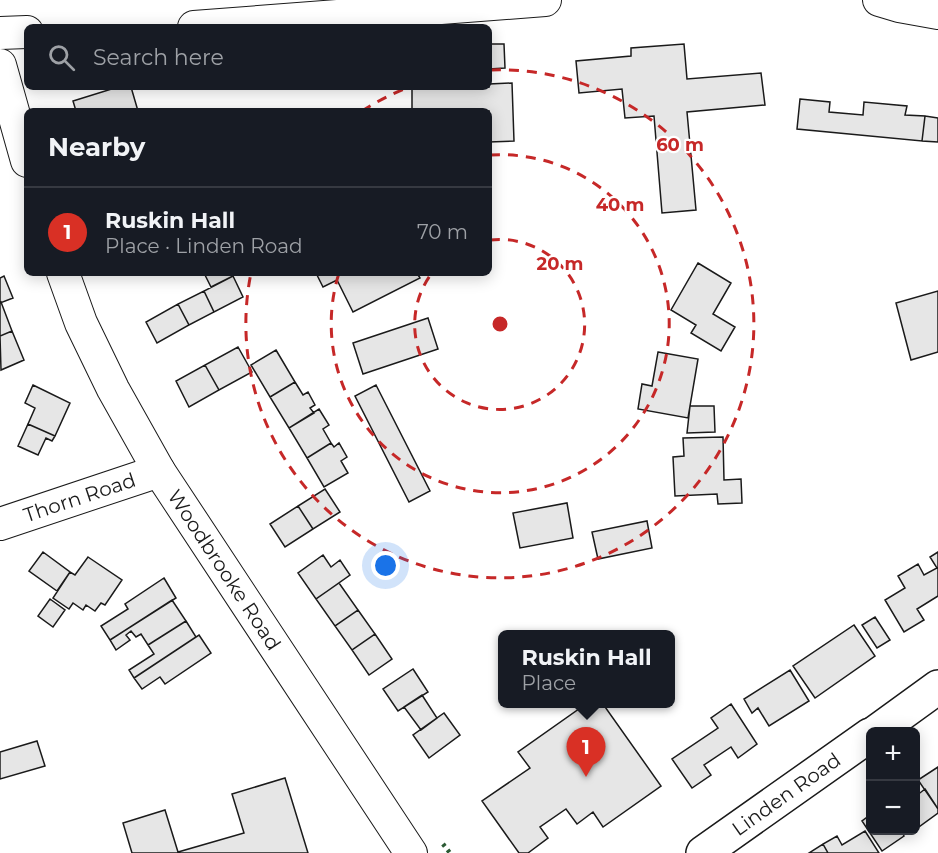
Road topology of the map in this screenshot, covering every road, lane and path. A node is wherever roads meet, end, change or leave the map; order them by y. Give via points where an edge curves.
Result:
1 (545, 0) edge
2 (879, 0) edge
3 (938, 13) edge
4 (233, 24) edge
5 (24, 32) edge
6 (0, 33) edge
7 (0, 65) edge
8 (24, 150) edge
9 (64, 276) edge
10 (159, 471) junction
11 (0, 524) edge
12 (938, 687) edge
13 (883, 727) edge
14 (866, 738) edge
15 (411, 853) edge
16 (703, 853) edge

1 - 4 street
2 - 3 street
5 - 6 street
7 - 8 street
9 - 10 street, Woodbrooke Road via 81,323 113,389
10 - 11 street, Thorn Road
10 - 15 street, Woodbrooke Road
12 - 13 highway
14 - 16 highway, Linden Road

